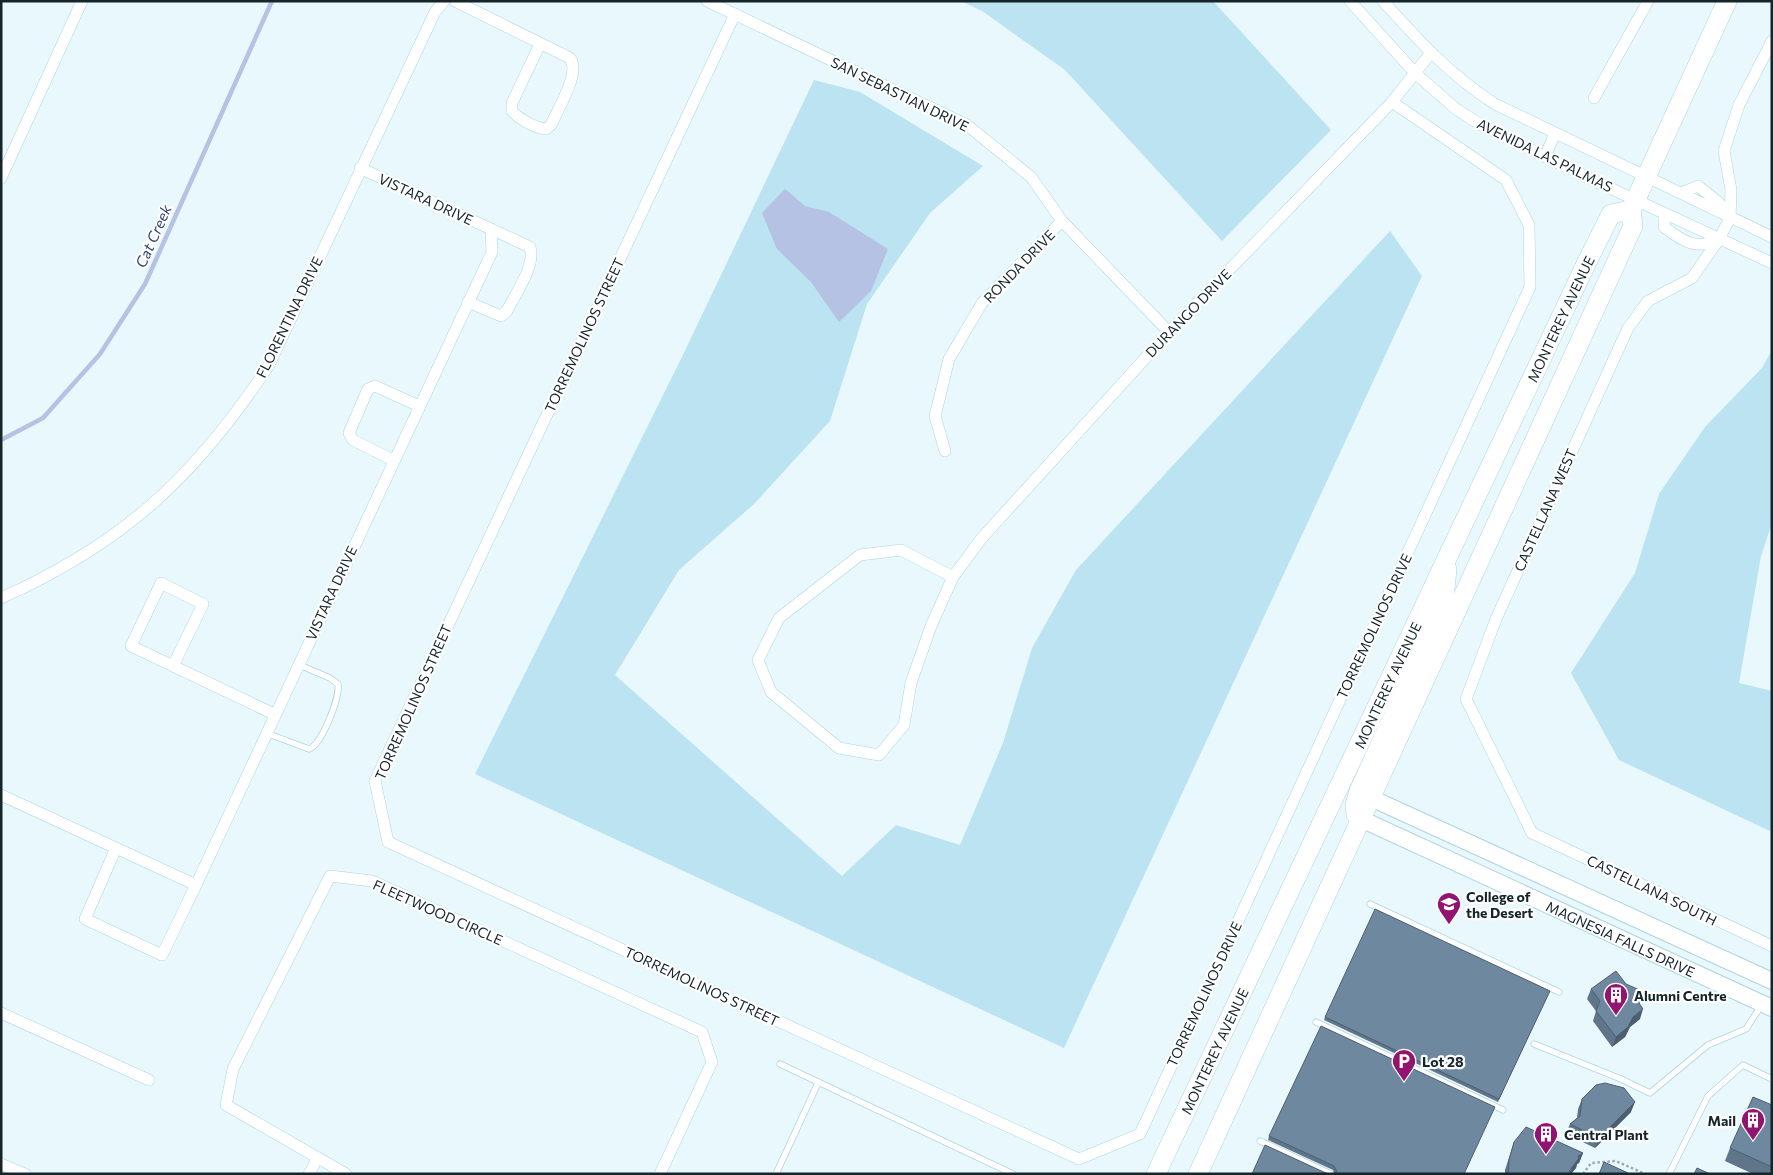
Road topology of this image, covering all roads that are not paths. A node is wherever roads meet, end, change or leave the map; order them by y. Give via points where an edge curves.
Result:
1 (82, 1) edge
2 (444, 1) edge
3 (454, 1) edge
4 (707, 1) edge
5 (1350, 1) edge
6 (1383, 1) edge
7 (1648, 1) edge
8 (1727, 1) edge
9 (735, 14) junction
10 (1772, 41) edge
11 (540, 44) junction
12 (1430, 54) junction
13 (1415, 73) junction
14 (1594, 98) dead end
15 (1392, 102) junction
16 (1556, 134) junction
17 (1545, 157) junction
18 (360, 168) junction
19 (1647, 177) junction
20 (1, 178) edge
21 (1633, 205) junction
22 (1665, 214) junction
23 (1730, 218) junction
24 (1062, 221) junction
25 (491, 229) junction
26 (1772, 237) edge
27 (1719, 239) junction
28 (1772, 263) edge
29 (468, 302) junction
30 (1169, 332) junction
31 (419, 406) junction
32 (945, 451) dead end
33 (393, 460) junction
34 (1448, 554) junction
35 (953, 577) junction
36 (1, 598) edge
37 (298, 664) junction
38 (173, 666) junction
39 (274, 714) junction
40 (265, 733) junction
41 (1, 795) edge
42 (1371, 798) junction
43 (1361, 819) junction
44 (1532, 833) joint
45 (116, 848) junction
46 (196, 885) junction
47 (1370, 904) dead end
48 (1772, 946) edge
49 (1772, 981) edge
50 (1559, 992) dead end
51 (1767, 1006) edge
52 (1, 1013) edge
53 (1316, 1022) dead end
54 (1534, 1044) dead end
55 (780, 1064) dead end
56 (1772, 1079) edge
57 (149, 1080) dead end
58 (818, 1082) junction
59 (1503, 1110) dead end
60 (1260, 1141) dead end
61 (317, 1159) junction
62 (1079, 1159) joint
63 (1, 1164) edge
64 (326, 1169) edge
65 (25, 1174) edge
66 (310, 1174) edge
67 (346, 1174) edge
68 (660, 1174) edge
69 (776, 1174) edge
70 (1013, 1174) edge
71 (1156, 1174) edge
72 (1198, 1174) edge
73 (1331, 1174) edge
74 (1669, 1174) edge

1 - 20 street
2 - 18 street, FLORENTINA DRIVE via 435,12
3 - 11 street
4 - 9 street, SAN SEBASTIAN DRIVE
5 - 13 street, AVENIDA LAS PALMAS
6 - 12 street, AVENIDA LAS PALMAS
7 - 14 street
8 - 19 main road, MONTEREY AVENUE
9 - 24 street, SAN SEBASTIAN DRIVE via 967,125 1031,177
9 - 62 street, TORREMOLINOS STREET via 375,781 388,842
10 - 23 street via 1739,105 1724,151 1731,190
11 - 11 street via 570,58 574,64 574,73 551,125 546,128 540,128 512,111 512,103
12 - 13 street, DURANGO DRIVE
12 - 16 street, AVENIDA LAS PALMAS via 1470,88 1495,104
13 - 15 street, DURANGO DRIVE
13 - 17 street, AVENIDA LAS PALMAS via 1473,120
15 - 30 street, DURANGO DRIVE
15 - 62 street, TORREMOLINOS DRIVE via 1506,180 1529,225 1530,287 1140,1134
16 - 17 street
16 - 19 street, AVENIDA LAS PALMAS
17 - 21 street, AVENIDA LAS PALMAS
18 - 25 street, VISTARA DRIVE
18 - 36 street, FLORENTINA DRIVE via 269,365 232,420 194,464 151,506 101,545 46,578
19 - 21 main road, MONTEREY AVENUE
19 - 23 street, AVENIDA LAS PALMAS
21 - 22 street, AVENIDA LAS PALMAS
21 - 34 main road, MONTEREY AVENUE via 1611,214
21 - 42 main road, MONTEREY AVENUE via 1634,226
22 - 27 street, AVENIDA LAS PALMAS
22 - 27 street via 1664,226 1684,240 1709,245
23 - 26 street, AVENIDA LAS PALMAS
23 - 27 street, CASTELLANA WEST
24 - 30 street, SAN SEBASTIAN DRIVE
24 - 32 street, RONDA DRIVE via 982,303 948,359 935,416
25 - 29 street, VISTARA DRIVE via 492,252
25 - 29 street, VISTARA DRIVE via 530,247 530,265 507,311 501,316
27 - 28 street, AVENIDA LAS PALMAS
27 - 44 street, CASTELLANA WEST via 1692,278 1648,301 1628,328 1496,619 1466,699
29 - 31 street, VISTARA DRIVE
30 - 35 street, DURANGO DRIVE via 981,539
31 - 33 street, VISTARA DRIVE
31 - 33 street via 376,386 368,389 349,433 353,440
33 - 37 street, VISTARA DRIVE
34 - 43 main road via 1444,598 1431,634 1359,791 1355,805 1356,814
34 - 71 main road, MONTEREY AVENUE
35 - 35 street, DURANGO DRIVE via 901,550 860,555 779,618 758,660 771,692 839,748 879,756 904,725 911,682
37 - 39 street, VISTARA DRIVE
37 - 40 lane via 338,684 339,694 320,739 315,747 309,749
38 - 38 street via 131,646 161,584 203,604
38 - 39 street
39 - 40 street, VISTARA DRIVE
40 - 46 street, VISTARA DRIVE
41 - 45 street
42 - 43 main road, MONTEREY AVENUE
42 - 49 street, MAGNESIA FALLS DRIVE
43 - 51 street, MAGNESIA FALLS DRIVE
43 - 72 main road, MONTEREY AVENUE
44 - 48 street, CASTELLANA SOUTH
45 - 46 street
45 - 46 street, VISTARA DRIVE via 85,919 162,955
47 - 50 lane
51 - 54 lane via 1746,1029 1708,1045 1650,1093
52 - 57 street
53 - 59 lane
55 - 58 lane
56 - 74 lane via 1742,1065 1708,1096
58 - 69 lane
58 - 70 lane
60 - 73 lane
61 - 64 street, FLEETWOOD CIRCLE
61 - 66 street
61 - 68 street, FLEETWOOD CIRCLE via 226,1105 233,1069 330,876 372,881 702,1032 712,1062
63 - 65 street
64 - 67 street, FLEETWOOD CIRCLE

